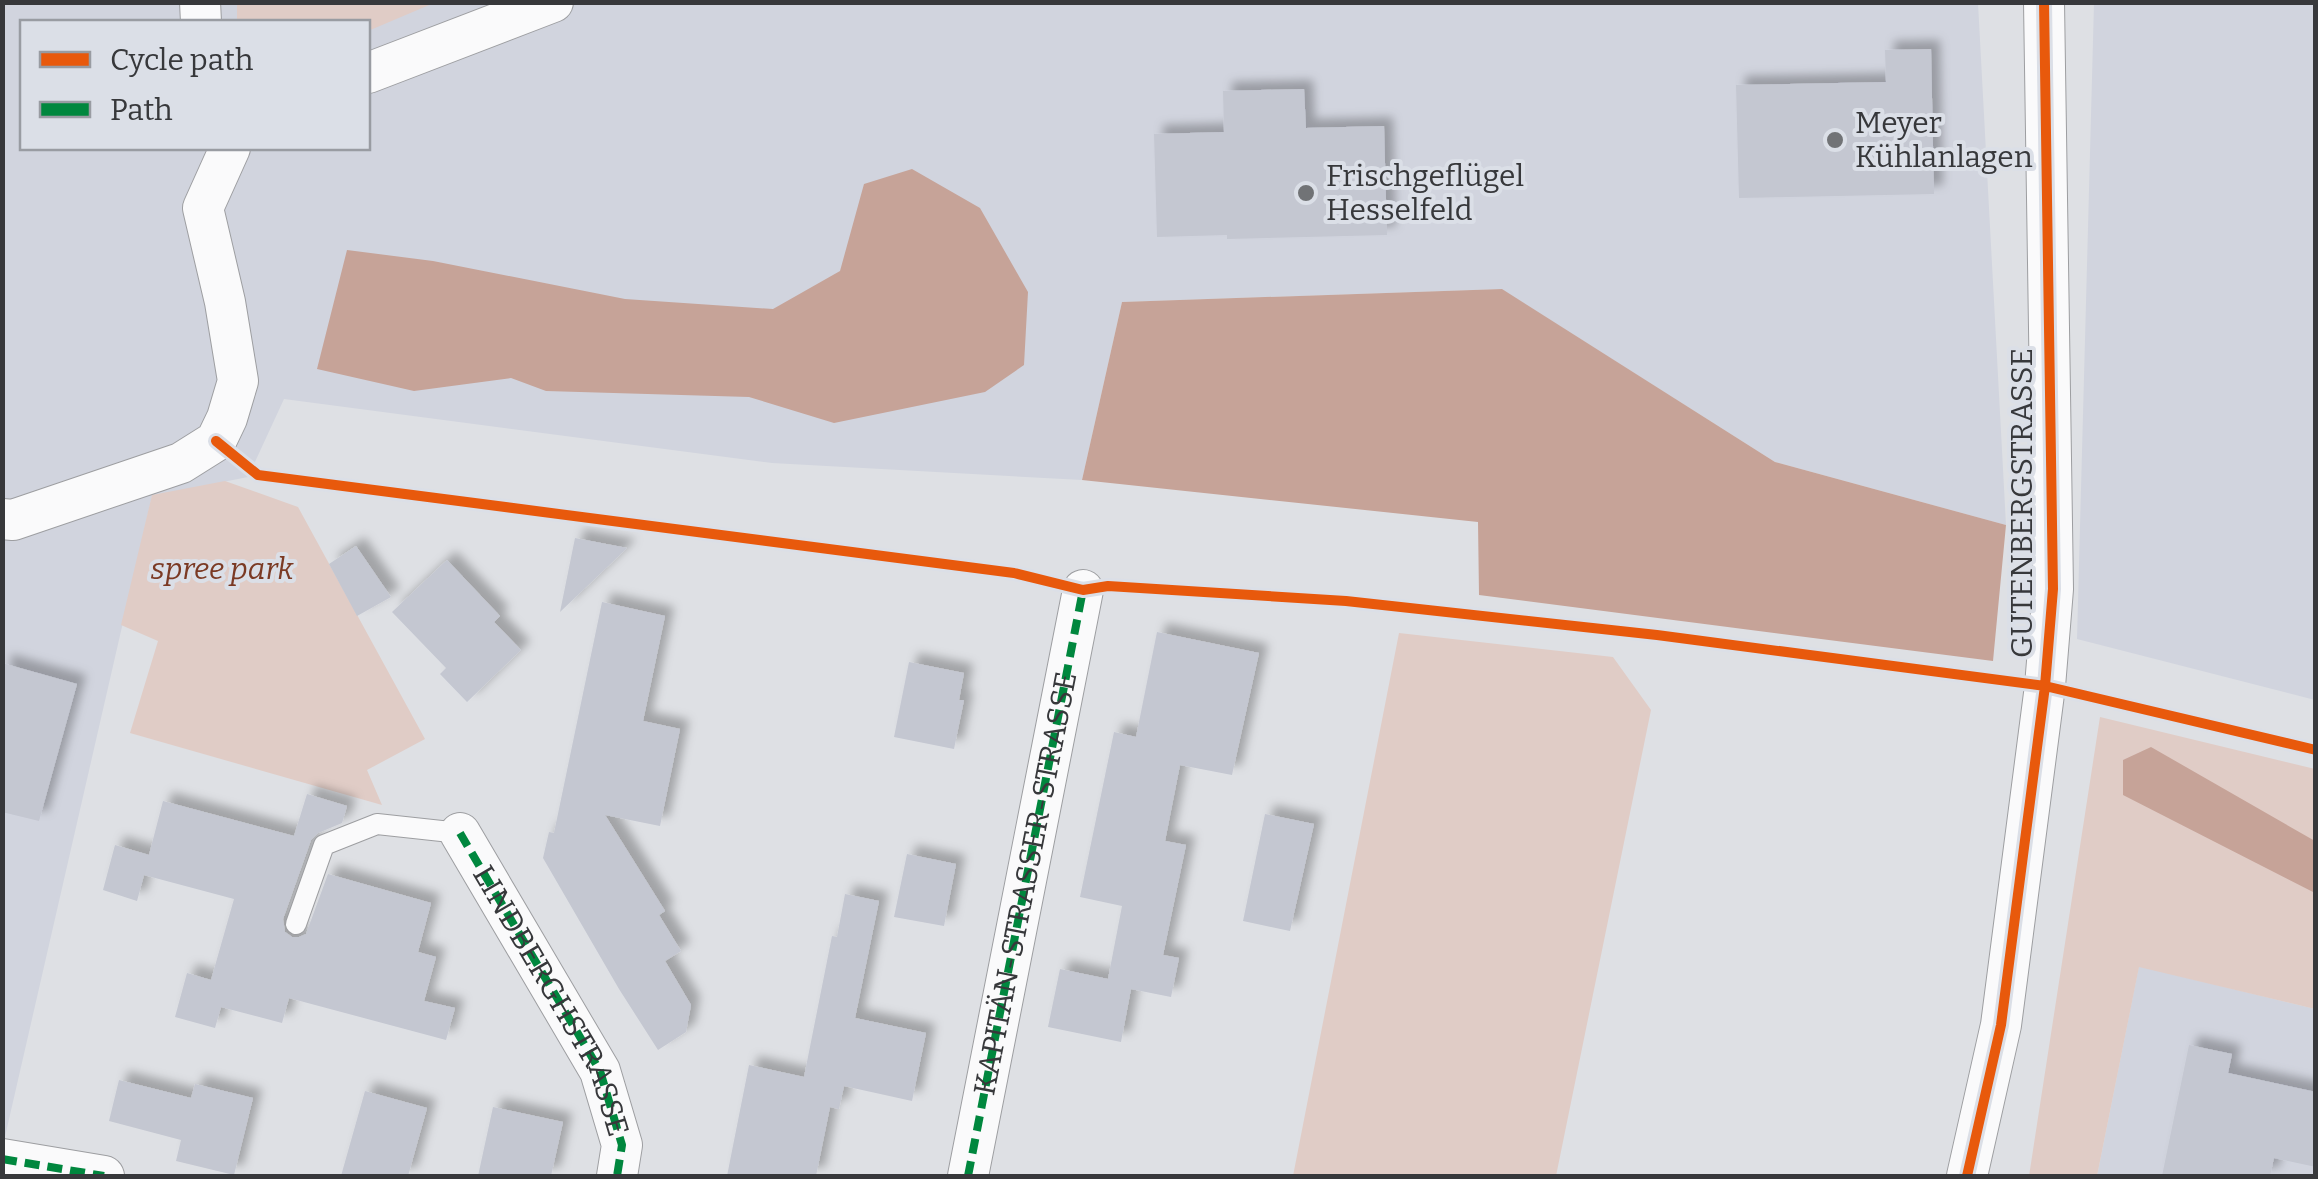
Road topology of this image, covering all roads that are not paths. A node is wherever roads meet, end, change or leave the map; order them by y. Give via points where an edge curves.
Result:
1 (552, 2) edge
2 (2044, 2) edge
3 (370, 71) edge
4 (227, 150) edge
5 (2, 519) edge
6 (1083, 590) dead end
7 (460, 833) joint
8 (296, 924) dead end
9 (2, 1159) edge
10 (104, 1176) edge
11 (618, 1176) edge
12 (968, 1176) edge
13 (1967, 1176) edge

1 - 3 street
2 - 13 street, GUTENBERGSTRASSE via 2053,589 2001,1025
4 - 5 street via 203,208 238,381 216,441 181,463
6 - 12 street, KAPITÄN-STRASSER-STRASSE
7 - 8 lane via 377,824 324,845
7 - 11 street, LINDBERGHSTRASSE via 600,1070 622,1144
9 - 10 street

